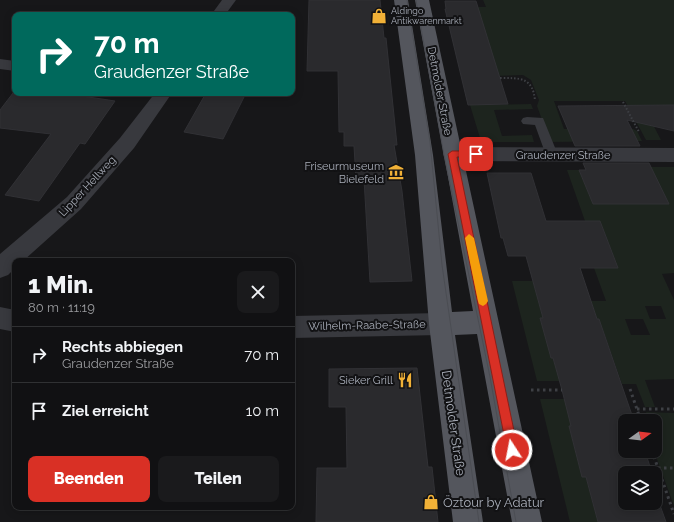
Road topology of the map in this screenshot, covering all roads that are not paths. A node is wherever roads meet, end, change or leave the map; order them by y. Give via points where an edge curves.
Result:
1 (229, 0) edge
2 (401, 0) edge
3 (422, 0) edge
4 (220, 12) edge
5 (0, 64) edge
6 (12, 66) edge
7 (162, 96) edge
8 (533, 121) road end
9 (452, 154) junction
10 (552, 155) junction
11 (674, 155) edge
12 (0, 268) edge
13 (0, 318) edge
14 (12, 320) edge
15 (487, 322) junction
16 (441, 324) junction
17 (295, 326) edge
18 (468, 522) edge
19 (527, 522) edge

1 - 4 street
2 - 16 main road, Detmolder Straße via 424,154
3 - 9 main road, Detmolder Straße
5 - 6 street
7 - 12 street, Lipper Hellweg via 127,143 74,203
8 - 10 lane
9 - 10 street, Graudenzer Straße
9 - 15 main road, Detmolder Straße
10 - 11 street, Graudenzer Straße
13 - 14 street
15 - 16 main road
15 - 19 main road, Detmolder Straße
16 - 17 street, Wilhelm-Raabe-Straße
16 - 18 main road, Detmolder Straße

